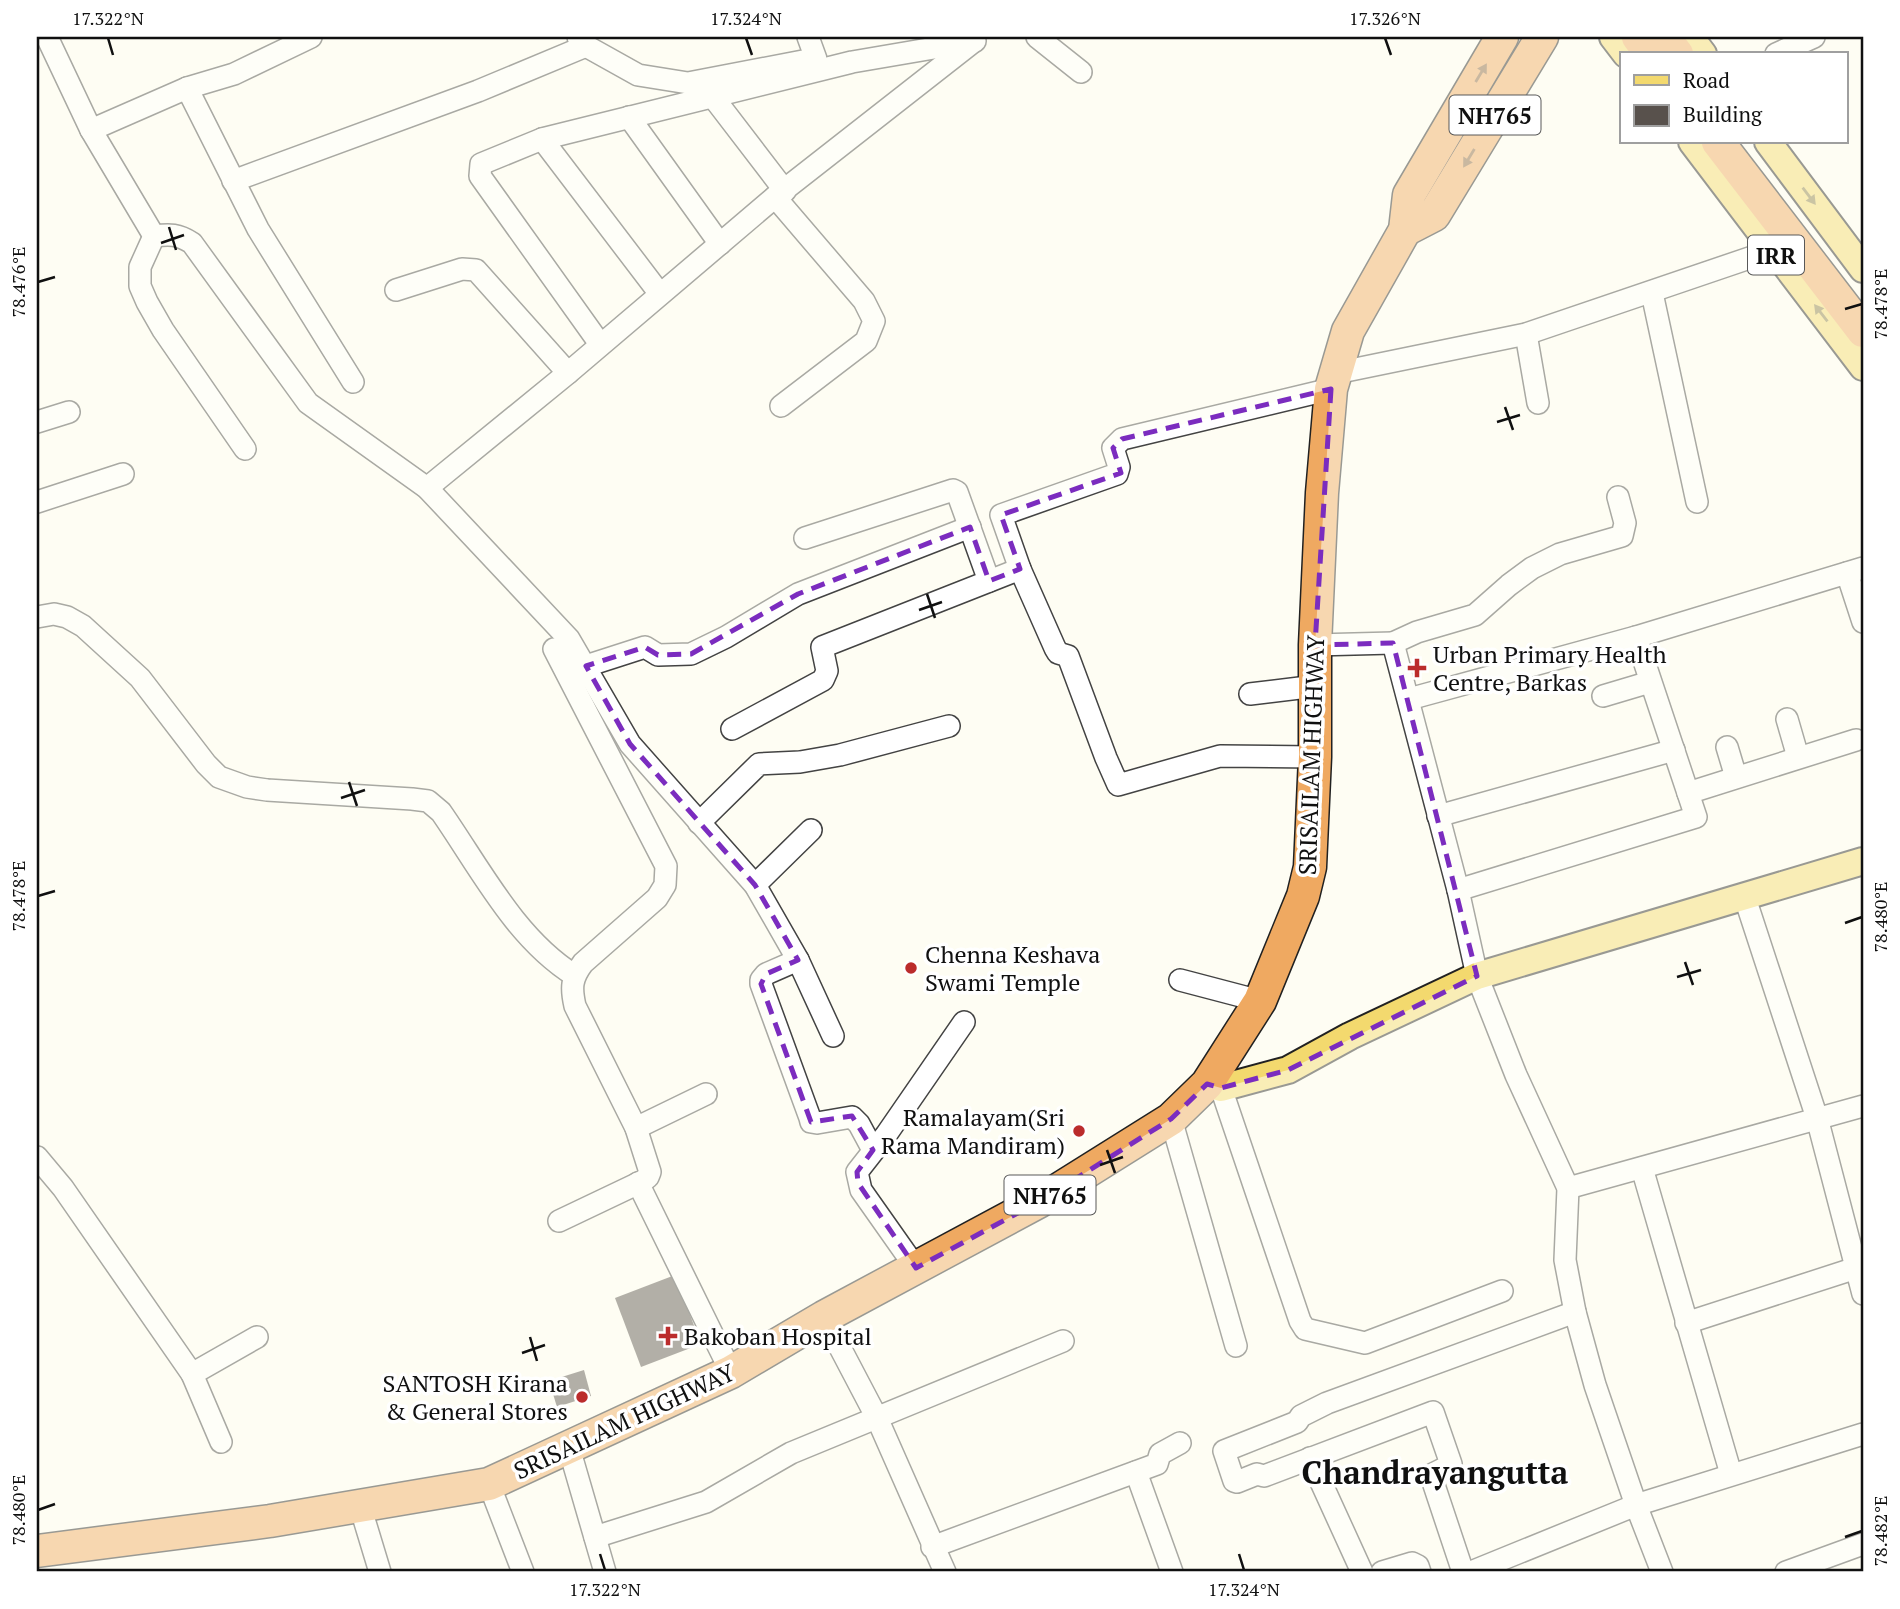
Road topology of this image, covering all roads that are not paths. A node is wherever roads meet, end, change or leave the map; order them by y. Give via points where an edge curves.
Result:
1 (47, 37) edge
2 (311, 37) edge
3 (808, 37) edge
4 (1037, 37) edge
5 (1502, 37) edge
6 (1613, 37) edge
7 (1638, 37) edge
8 (1664, 37) edge
9 (1690, 37) edge
10 (1814, 37) edge
11 (977, 39) edge
12 (582, 41) edge
13 (1539, 44) edge
14 (1624, 52) edge
15 (1649, 52) edge
16 (1675, 52) edge
17 (1701, 52) edge
18 (1780, 52) edge
19 (816, 59) junction
20 (852, 62) junction
21 (1082, 72) dead end
22 (187, 88) junction
23 (713, 97) junction
24 (629, 117) junction
25 (91, 130) junction
26 (542, 139) junction
27 (1694, 144) edge
28 (1720, 144) edge
29 (1745, 144) edge
30 (1769, 144) edge
31 (233, 181) junction
32 (780, 194) junction
33 (1405, 230) junction
34 (154, 236) junction
35 (720, 244) junction
36 (1773, 250) junction
37 (1863, 269) edge
38 (396, 290) dead end
39 (1652, 293) junction
40 (660, 294) junction
41 (1863, 299) edge
42 (1863, 331) edge
43 (1526, 334) junction
44 (600, 344) junction
45 (1863, 367) edge
46 (569, 373) junction
47 (1334, 381) junction
48 (353, 382) dead end
49 (1538, 403) dead end
50 (781, 406) dead end
51 (69, 412) dead end
52 (37, 422) edge
53 (245, 449) dead end
54 (123, 474) dead end
55 (427, 488) junction
56 (1618, 497) dead end
57 (37, 502) edge
58 (1697, 502) dead end
59 (970, 527) junction
60 (805, 538) dead end
61 (1020, 569) junction
62 (1855, 570) edge
63 (989, 582) junction
64 (37, 618) edge
65 (1863, 622) edge
66 (1636, 637) junction
67 (1393, 643) junction
68 (1315, 645) junction
69 (554, 649) dead end
70 (586, 666) junction
71 (1650, 682) junction
72 (1316, 686) junction
73 (1250, 694) dead end
74 (1603, 696) dead end
75 (1409, 699) junction
76 (1787, 719) dead end
77 (949, 726) dead end
78 (732, 729) dead end
79 (1856, 740) dead end
80 (1727, 747) dead end
81 (1674, 750) junction
82 (1315, 757) junction
83 (1798, 757) junction
84 (1736, 777) junction
85 (1688, 793) junction
86 (1438, 816) junction
87 (699, 823) junction
88 (811, 830) dead end
89 (1863, 861) edge
90 (755, 885) junction
91 (1458, 890) junction
92 (1744, 895) junction
93 (798, 960) junction
94 (574, 975) junction
95 (1478, 976) junction
96 (1180, 980) dead end
97 (1260, 1002) junction
98 (964, 1022) dead end
99 (833, 1036) dead end
100 (1214, 1086) junction
101 (706, 1094) dead end
102 (1863, 1106) edge
103 (1817, 1118) junction
104 (1171, 1119) junction
105 (636, 1128) junction
106 (873, 1150) junction
107 (37, 1157) edge
108 (1642, 1168) junction
109 (638, 1183) junction
110 (1568, 1188) junction
111 (559, 1221) dead end
112 (916, 1268) junction
113 (1856, 1268) junction
114 (1502, 1291) dead end
115 (1863, 1294) edge
116 (1575, 1312) junction
117 (824, 1317) junction
118 (1686, 1323) junction
119 (257, 1337) dead end
120 (1063, 1341) dead end
121 (1236, 1346) dead end
122 (731, 1372) junction
123 (192, 1374) junction
124 (877, 1418) junction
125 (1863, 1434) edge
126 (221, 1442) dead end
127 (1180, 1443) dead end
128 (569, 1448) junction
129 (1310, 1458) junction
130 (1136, 1472) junction
131 (1731, 1474) junction
132 (489, 1484) junction
133 (1636, 1505) junction
134 (360, 1506) junction
135 (595, 1537) junction
136 (1863, 1544) edge
137 (932, 1547) junction
138 (37, 1551) edge
139 (380, 1572) edge
140 (523, 1572) edge
141 (605, 1572) edge
142 (945, 1572) edge
143 (1172, 1572) edge
144 (1362, 1572) edge
145 (1382, 1572) edge
146 (1420, 1572) edge
147 (1463, 1572) edge
148 (1471, 1572) edge
149 (1662, 1572) edge
150 (1786, 1572) edge

1 - 25 street
2 - 22 street via 234,74
3 - 19 street
4 - 21 street
33 -> 5 highway, NH765 via 1409,195
6 - 14 main road
7 - 15 highway
8 - 16 highway
9 - 17 main road
10 - 18 street
11 - 20 street
11 - 32 street
12 - 19 street via 638,75 688,83
12 - 31 street via 478,91
13 -> 33 highway, NH765 via 1434,215
19 - 20 street
20 - 23 street
22 - 25 street
22 - 31 street
23 - 24 street
23 - 32 street
24 - 26 street
24 - 35 street
25 - 34 street
26 - 40 street
26 - 44 street via 486,160 480,176
27 - 36 main road, IRR
28 - 42 highway, IRR
29 - 41 highway, IRR
30 -> 37 main road, IRR
31 - 48 street
32 - 35 street
32 - 50 street via 864,301 874,321 866,341
33 - 47 highway, SRISAILAM HIGHWAY / NH765 via 1348,331
34 - 53 street via 140,267 140,286 163,330
34 - 55 street via 172,234 192,243 308,403
35 - 40 street
36 - 39 street
45 -> 36 main road, IRR
38 - 46 street via 462,269 476,270
39 - 43 street
39 - 58 street
40 - 44 street
43 - 47 street
43 - 49 street
44 - 46 street
46 - 55 street
47 - 61 street via 1122,439 1113,448 1117,474 1001,515
47 - 68 highway, SRISAILAM HIGHWAY / NH765 via 1322,492
51 - 52 street
54 - 57 street
55 - 70 street via 569,639
56 - 67 street via 1625,523 1622,536 1560,554 1509,585 1475,615
59 - 60 street via 953,490
59 - 63 street
59 - 70 street via 798,594 691,654 659,655 645,647
61 - 63 street
61 - 82 street via 1055,648 1068,656 1118,785 1220,756
62 - 65 street
62 - 66 street
63 - 78 street via 822,648 827,671 823,680
64 - 94 street via 54,614 83,626 140,678 219,777 267,790 428,801 441,812 533,940
66 - 71 street
66 - 75 street
67 - 68 street
67 - 75 street
68 - 72 highway, SRISAILAM HIGHWAY / NH765
69 - 94 street via 666,866 666,885 657,898
70 - 87 street via 630,744
71 - 74 street
71 - 81 street
72 - 73 street
72 - 82 highway, SRISAILAM HIGHWAY / NH765
75 - 86 street
76 - 83 street
77 - 87 street via 840,755 759,764
79 - 83 street
80 - 84 street
81 - 85 street
81 - 86 street
82 - 97 highway, SRISAILAM HIGHWAY / NH765 via 1310,867 1303,896
83 - 84 street
84 - 85 street
85 - 91 street via 1693,819
86 - 91 street
87 - 90 street
88 - 90 street
89 - 92 main road
90 - 93 street
91 - 95 street
92 - 95 main road
92 - 103 street
93 - 99 street
93 - 106 street via 766,974 761,984 811,1122 852,1117
94 - 105 street via 575,1006
95 - 100 main road via 1289,1070
95 - 110 street via 1516,1075
96 - 97 street
97 - 100 highway, SRISAILAM HIGHWAY / NH765
98 - 106 street
100 - 104 highway, SRISAILAM HIGHWAY / NH765
100 - 114 street via 1305,1329 1365,1343
101 - 105 street
102 - 103 street
103 - 108 street
103 - 113 street
104 - 112 highway, SRISAILAM HIGHWAY / NH765 via 1040,1201
104 - 121 street
105 - 109 street via 650,1172
106 - 112 street via 857,1172 858,1183
107 - 123 street
108 - 110 street
108 - 118 street
109 - 111 street
109 - 122 street
110 - 116 street via 1565,1260
112 - 117 highway, SRISAILAM HIGHWAY / NH765
113 - 115 street
113 - 118 street
116 - 129 street via 1327,1403 1297,1422 1223,1453 1237,1482
116 - 133 street
117 - 122 highway, SRISAILAM HIGHWAY / NH765
117 - 124 street
118 - 131 street
119 - 123 street
120 - 124 street
122 - 128 highway, SRISAILAM HIGHWAY / NH765
123 - 126 street
124 - 135 street via 791,1453 706,1502
124 - 137 street
125 - 131 street
127 - 130 street via 1160,1454 1157,1464
128 - 132 highway, SRISAILAM HIGHWAY / NH765
128 - 135 street
129 - 144 street
129 - 147 street via 1433,1412 1451,1464 1432,1479
130 - 137 street
130 - 143 street
131 - 133 street
132 - 134 highway, SRISAILAM HIGHWAY / NH765
132 - 140 street
133 - 148 street
133 - 149 street
134 - 138 highway, SRISAILAM HIGHWAY / NH765
134 - 139 street
135 - 141 street
136 - 150 street
137 - 142 street
145 - 146 street via 1412,1563

